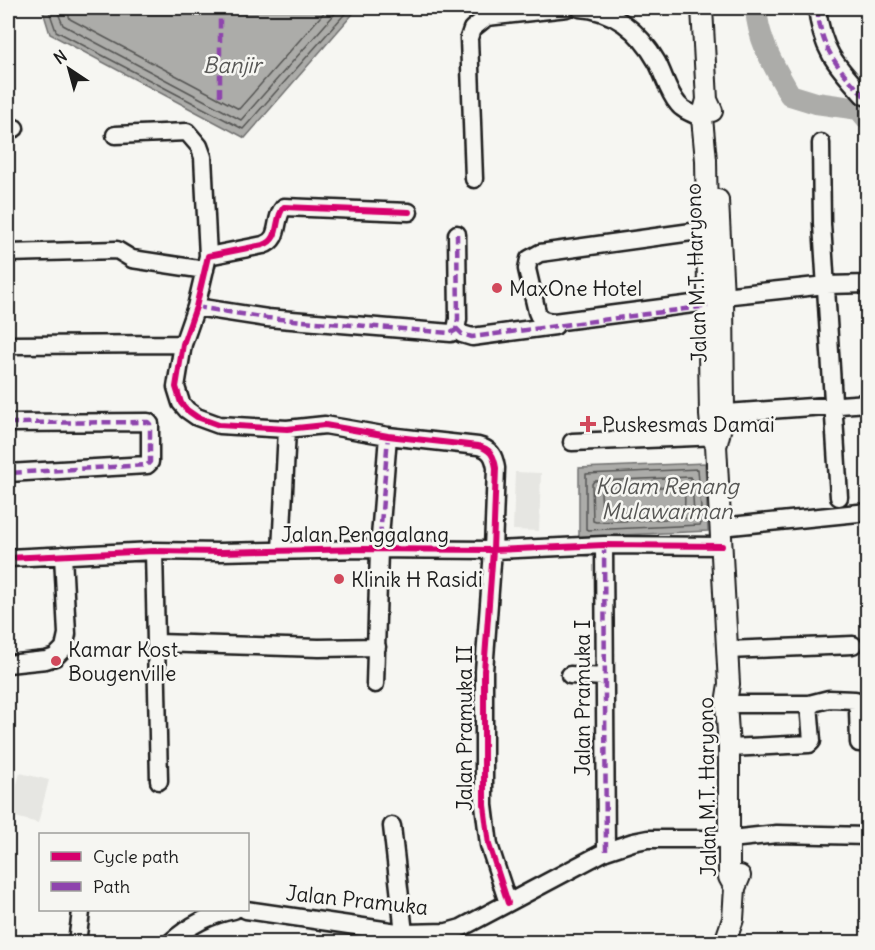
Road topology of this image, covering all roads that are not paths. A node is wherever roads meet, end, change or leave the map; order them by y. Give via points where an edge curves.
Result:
1 (567, 8) edge
2 (579, 8) edge
3 (702, 8) edge
4 (817, 8) edge
5 (864, 96) dead end
6 (708, 111) junction
7 (115, 135) dead end
8 (821, 143) dead end
9 (474, 178) dead end
10 (409, 212) dead end
11 (706, 230) junction
12 (457, 234) dead end
13 (8, 253) edge
14 (206, 263) junction
15 (867, 284) edge
16 (826, 285) junction
17 (713, 301) junction
18 (196, 307) junction
19 (456, 328) junction
20 (183, 344) junction
21 (8, 345) edge
22 (867, 403) edge
23 (834, 404) junction
24 (717, 414) junction
25 (8, 423) edge
26 (287, 429) junction
27 (388, 436) junction
28 (716, 439) junction
29 (572, 442) dead end
30 (8, 473) edge
31 (839, 496) dead end
32 (867, 512) edge
33 (722, 537) junction
34 (604, 545) junction
35 (154, 550) junction
36 (281, 550) junction
37 (379, 550) junction
38 (493, 550) junction
39 (63, 555) junction
40 (8, 558) edge
41 (158, 642) junction
42 (853, 645) dead end
43 (376, 648) junction
44 (728, 650) junction
45 (8, 664) edge
46 (570, 675) dead end
47 (604, 677) junction
48 (375, 684) dead end
49 (729, 684) junction
50 (737, 704) junction
51 (808, 704) junction
52 (859, 743) dead end
53 (734, 747) junction
54 (159, 781) dead end
55 (392, 826) dead end
56 (867, 836) edge
57 (735, 838) junction
58 (606, 851) junction
59 (508, 903) junction
60 (249, 909) edge
61 (225, 911) edge
62 (81, 912) dead end
63 (733, 919) junction
64 (404, 933) junction
65 (77, 942) edge
66 (171, 942) edge
67 (725, 942) edge
68 (740, 942) edge

1 - 9 street via 487,17 472,29
2 - 6 street via 612,16 637,34 678,104
3 - 6 main road, Jalan M.T. Haryono
4 - 5 street via 819,29 831,58
6 - 11 main road, Jalan M.T. Haryono
6 - 17 main road, Jalan M.T. Haryono
7 - 14 street via 187,132 199,146
8 - 16 street
10 - 14 street via 284,207 271,242
11 - 17 main road, Jalan M.T. Haryono
11 - 17 street via 540,253 529,260 527,269 537,312 547,321
12 - 19 street
13 - 14 street via 117,250 132,258
14 - 18 street
15 - 16 street
16 - 17 street
16 - 23 street
17 - 19 street via 472,337
17 - 24 main road, Jalan M.T. Haryono
18 - 19 street via 327,323 452,333
18 - 20 street
20 - 21 street
20 - 26 street via 176,387 187,410 219,425
22 - 23 street
23 - 24 street
23 - 31 street
24 - 28 main road, Jalan M.T. Haryono
25 - 30 street via 150,424 147,465
26 - 27 street via 325,425
26 - 36 street
27 - 37 street
27 - 38 street, Jalan Pramuka II via 487,448 496,468
28 - 29 street
28 - 33 main road, Jalan M.T. Haryono
32 - 33 street, Jalan Penggalang
33 - 34 street, Jalan Penggalang
33 - 44 main road, Jalan M.T. Haryono
34 - 38 street, Jalan Penggalang
34 - 47 street, Jalan Pramuka I
35 - 36 street, Jalan Penggalang
35 - 39 street, Jalan Penggalang
35 - 41 street
36 - 37 street, Jalan Penggalang
37 - 38 street, Jalan Penggalang
37 - 43 street
38 - 59 street, Jalan Pramuka II via 484,671 484,805 489,845
39 - 40 street, Jalan Penggalang
39 - 45 street via 67,634 64,648 46,660
41 - 43 street
41 - 54 street
42 - 44 street
43 - 48 street
44 - 49 main road, Jalan M.T. Haryono
46 - 47 street
47 - 58 street, Jalan Pramuka I
49 - 50 main road, Jalan M.T. Haryono
49 - 53 main road, Jalan M.T. Haryono via 726,703
50 - 51 street
50 - 53 main road, Jalan M.T. Haryono
51 - 52 street via 829,699 855,700
51 - 53 street via 811,744
53 - 57 main road, Jalan M.T. Haryono
55 - 64 street
56 - 57 street, Jalan Pramuka via 777,834
57 - 58 street, Jalan Pramuka via 648,839
57 - 63 main road, Jalan M.T. Haryono via 729,877 735,888
58 - 59 street, Jalan Pramuka
59 - 64 street, Jalan Pramuka via 461,928
60 - 64 street, Jalan Pramuka
61 - 66 street
62 - 65 street
63 - 67 main road, Jalan M.T. Haryono
63 - 68 main road, Jalan M.T. Haryono

